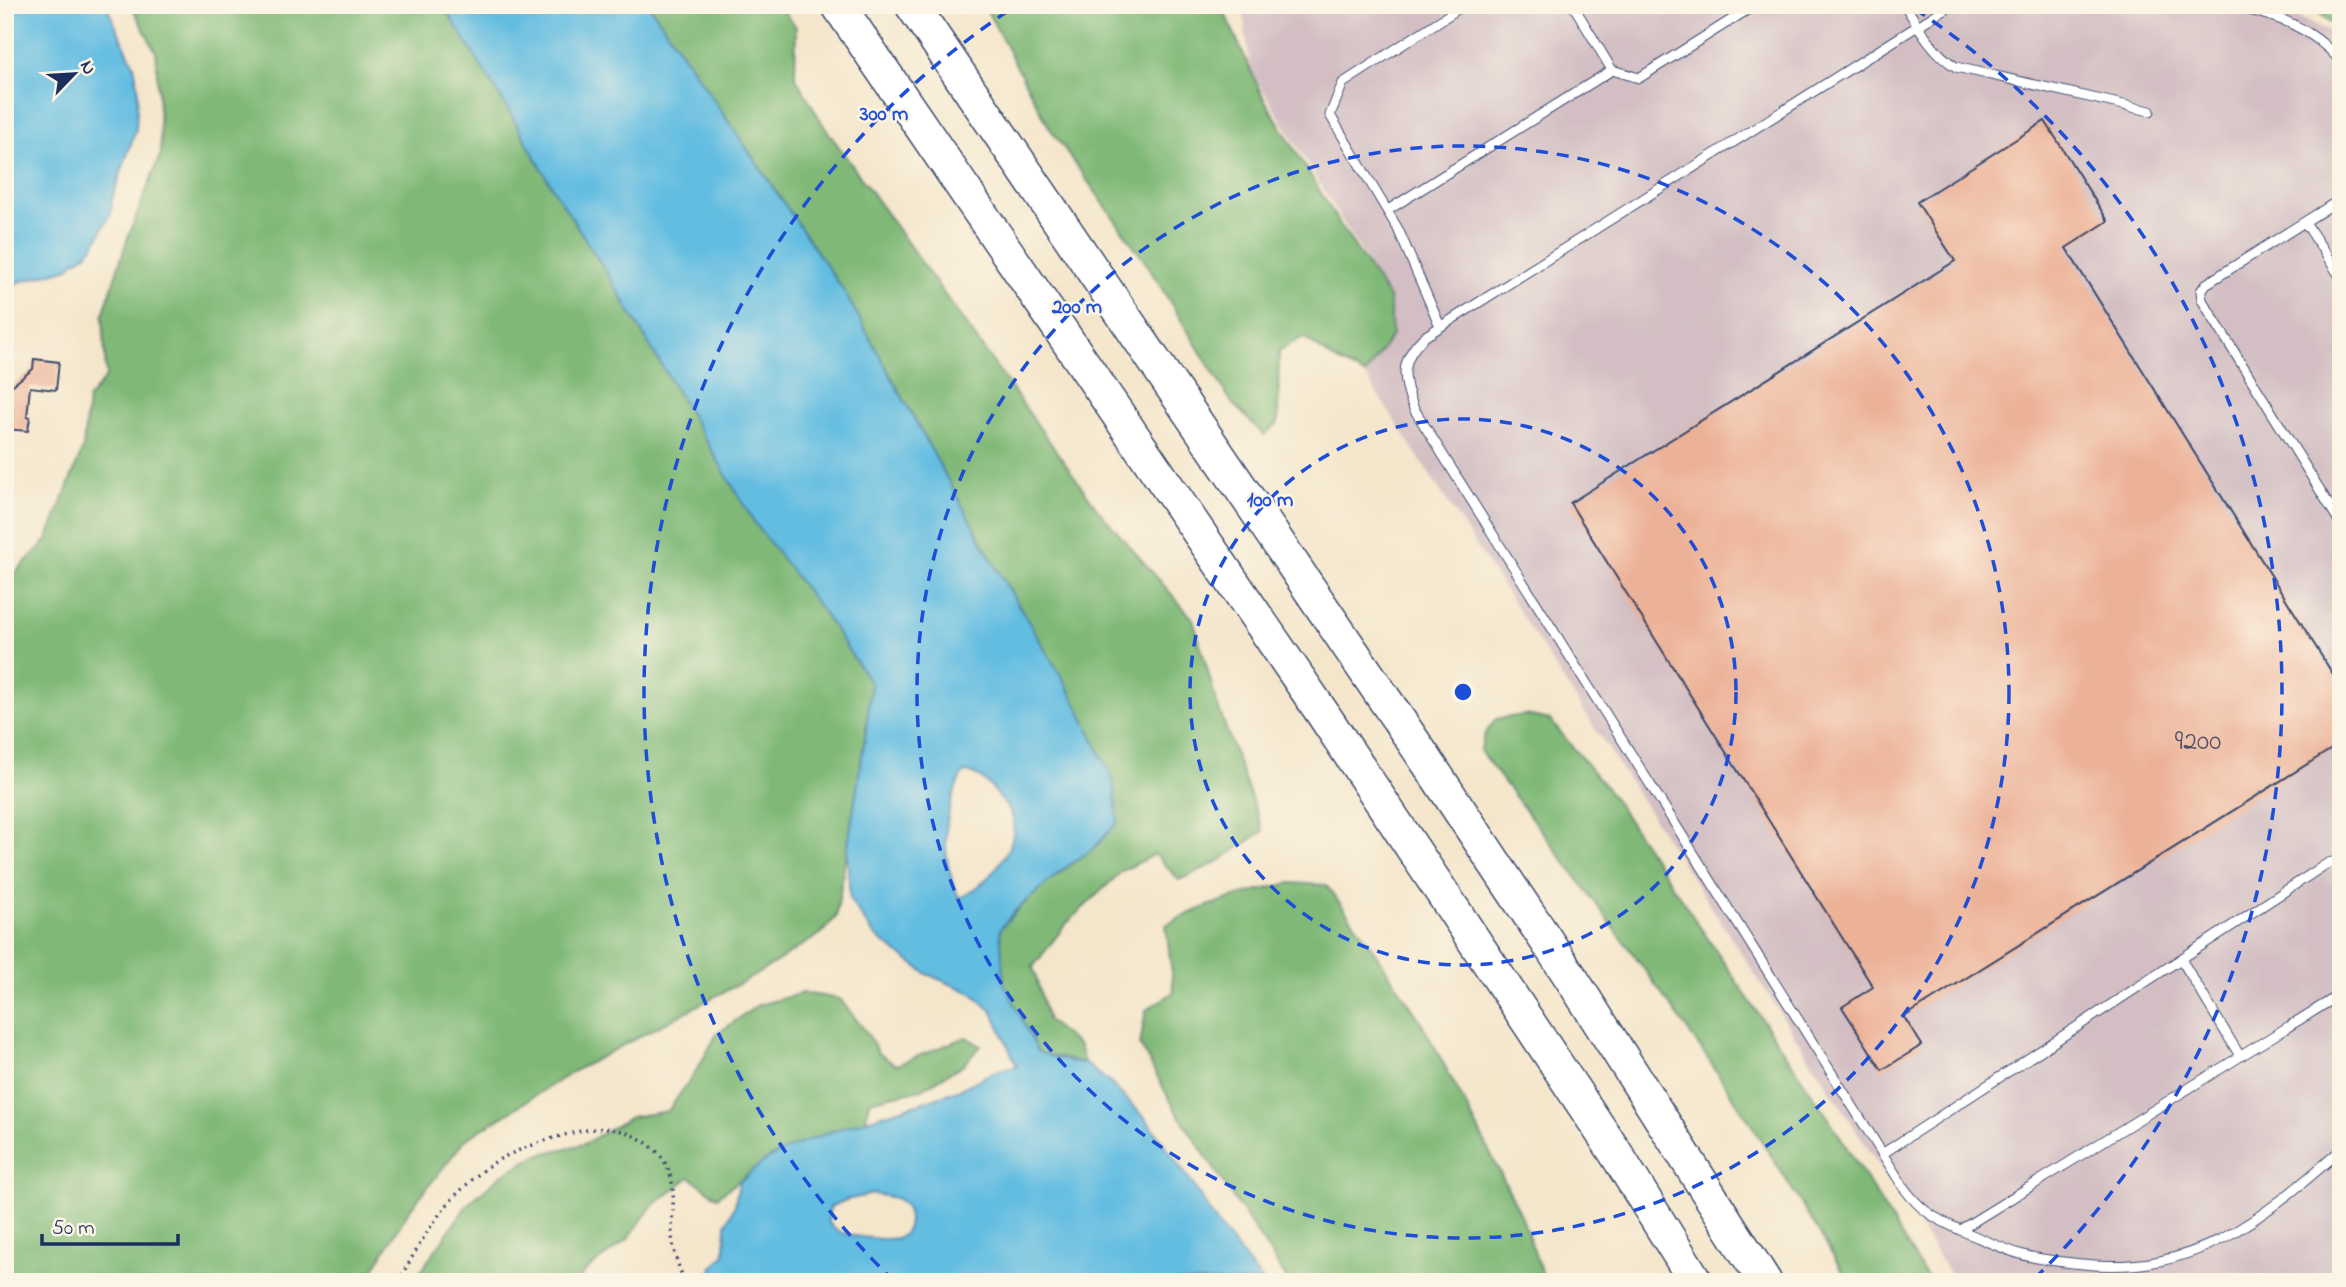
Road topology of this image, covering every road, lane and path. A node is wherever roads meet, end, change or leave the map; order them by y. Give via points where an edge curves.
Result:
1 (838, 5) edge
2 (912, 5) edge
3 (1464, 5) edge
4 (1573, 5) edge
5 (1755, 5) edge
6 (1905, 5) edge
7 (1951, 5) edge
8 (2231, 5) edge
9 (1918, 26) junction
10 (2341, 61) edge
11 (1612, 70) junction
12 (2150, 111) dead end
13 (2341, 199) edge
14 (1388, 211) junction
15 (2305, 222) junction
16 (2341, 278) edge
17 (1440, 326) junction
18 (2341, 524) edge
19 (2341, 860) edge
20 (2181, 959) junction
21 (2341, 994) edge
22 (2240, 1056) junction
23 (2341, 1150) edge
24 (1882, 1154) junction
25 (1961, 1230) junction
26 (398, 1282) edge
27 (685, 1282) edge
28 (1696, 1282) edge
29 (1765, 1282) edge

1 - 28 highway via 1324,715 1615,1152
2 - 29 highway via 1436,774
3 - 14 lane via 1343,83 1330,115
4 - 11 lane
5 - 11 lane via 1639,78
6 - 9 lane
7 - 9 lane
8 - 10 lane via 2298,25
9 - 12 lane via 1935,51 1956,68
9 - 17 lane
11 - 14 lane
13 - 15 lane
14 - 17 lane
15 - 16 lane
15 - 18 lane via 2206,284 2202,300
17 - 24 lane via 1413,348 1406,362 1404,379 1414,409
19 - 20 lane via 2328,863
20 - 22 lane
20 - 24 lane
21 - 22 lane
22 - 25 lane
23 - 25 lane via 2246,1226 2182,1256 2103,1266 2059,1262 2020,1254
24 - 25 lane via 1915,1203 1930,1216
26 - 27 path via 432,1224 458,1193 495,1162 540,1142 612,1128 641,1140 660,1156 670,1173 675,1195 676,1263

